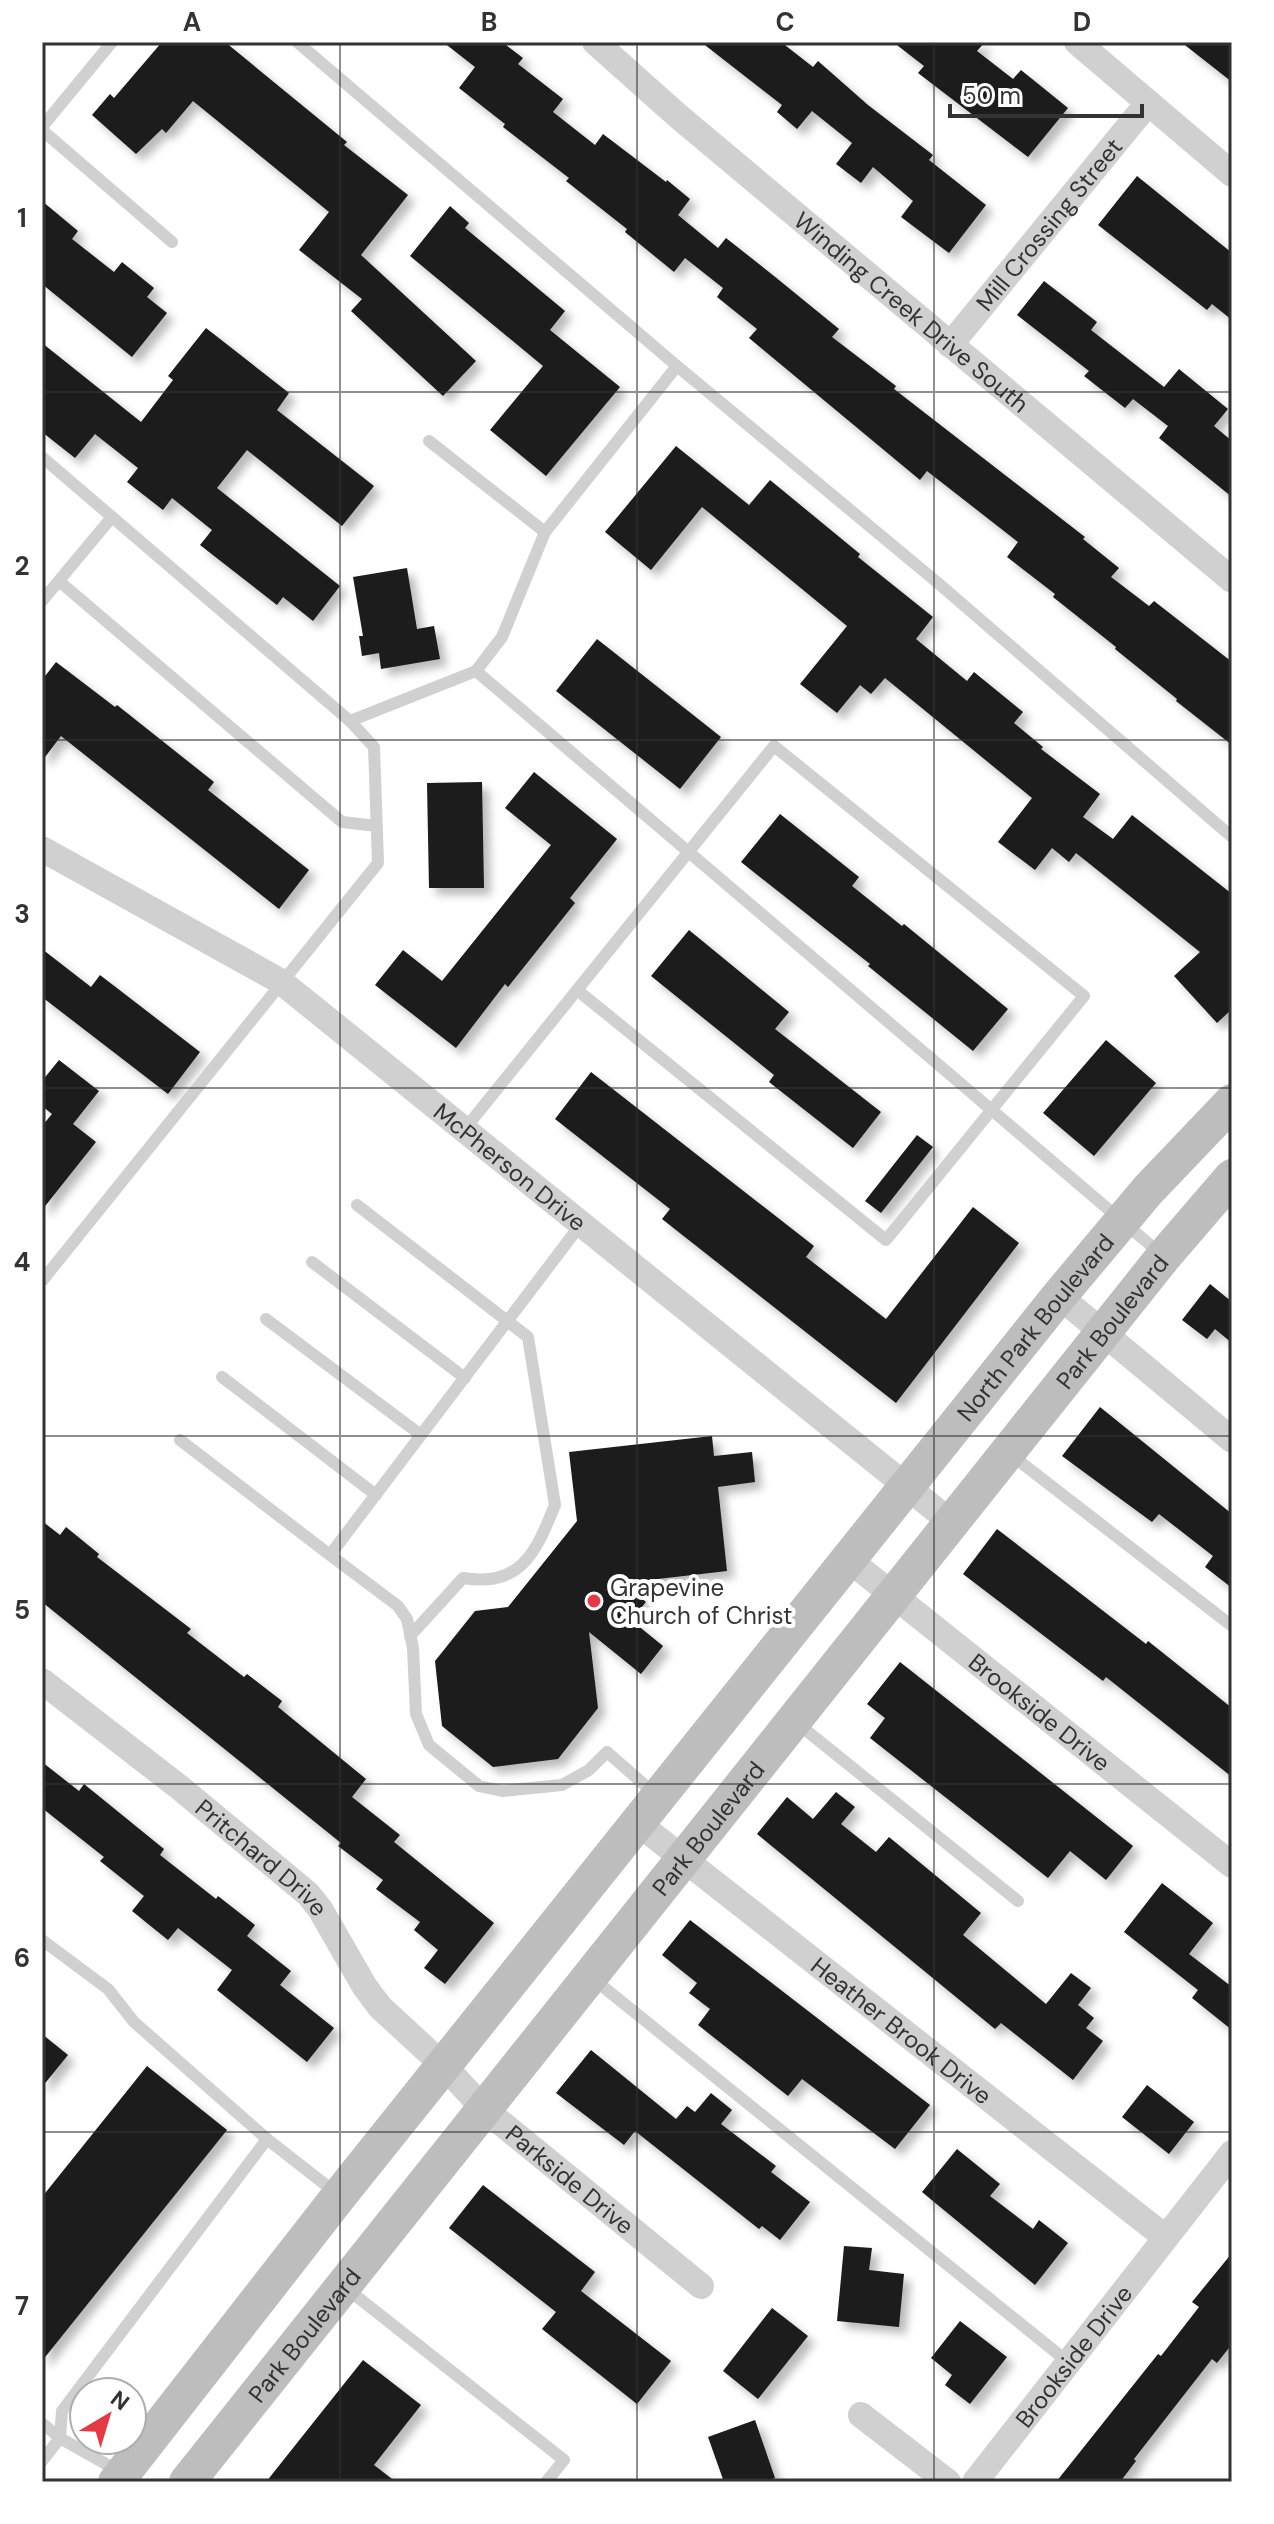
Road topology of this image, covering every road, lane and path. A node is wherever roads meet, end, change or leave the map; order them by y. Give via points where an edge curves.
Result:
1 (112, 42) edge
2 (297, 42) edge
3 (595, 42) edge
4 (1077, 42) edge
5 (1148, 103) junction
6 (42, 129) edge
7 (1232, 174) edge
8 (172, 242) dead end
9 (950, 345) junction
10 (677, 366) junction
11 (429, 441) dead end
12 (42, 457) edge
13 (112, 517) junction
14 (545, 532) junction
15 (1232, 580) edge
16 (59, 581) junction
17 (42, 601) edge
18 (476, 671) junction
19 (350, 721) junction
20 (377, 826) junction
21 (1232, 837) edge
22 (42, 849) edge
23 (689, 852) junction
24 (280, 981) junction
25 (577, 990) junction
26 (1232, 1102) edge
27 (992, 1109) junction
28 (464, 1130) junction
29 (1232, 1177) edge
30 (357, 1205) dead end
31 (1122, 1220) junction
32 (581, 1224) junction
33 (1164, 1256) junction
34 (312, 1262) dead end
35 (42, 1281) edge
36 (1059, 1296) junction
37 (266, 1319) dead end
38 (508, 1322) junction
39 (1103, 1333) junction
40 (222, 1377) dead end
41 (465, 1378) junction
42 (421, 1435) junction
43 (180, 1440) dead end
44 (1232, 1440) edge
45 (1008, 1452) junction
46 (907, 1487) junction
47 (376, 1495) junction
48 (952, 1523) junction
49 (330, 1555) junction
50 (849, 1560) junction
51 (894, 1595) junction
52 (1232, 1626) edge
53 (410, 1636) junction
54 (42, 1681) edge
55 (794, 1721) junction
56 (649, 1811) junction
57 (683, 1859) junction
58 (1232, 1865) edge
59 (1018, 1901) dead end
60 (42, 1940) edge
61 (590, 1977) junction
62 (445, 2067) junction
63 (484, 2109) junction
64 (267, 2139) junction
65 (1232, 2153) edge
66 (339, 2196) junction
67 (1165, 2237) junction
68 (343, 2286) junction
69 (701, 2286) dead end
70 (1068, 2362) junction
71 (861, 2415) dead end
72 (42, 2423) edge
73 (60, 2438) junction
74 (42, 2461) edge
75 (124, 2479) edge
76 (187, 2482) edge
77 (546, 2482) edge
78 (948, 2482) edge
79 (975, 2482) edge

1 - 6 lane
2 - 10 lane
3 - 9 street, Winding Creek Drive South
4 - 5 street
5 - 7 street
5 - 9 street, Mill Crossing Street
6 - 8 lane
9 - 15 street, Winding Creek Drive South
10 - 14 lane
10 - 21 lane
11 - 14 lane
12 - 13 lane
13 - 16 lane
13 - 19 lane
14 - 18 lane via 502,637
16 - 17 lane
16 - 20 lane via 342,822
18 - 19 lane
18 - 23 lane
19 - 20 lane via 374,747
20 - 24 lane via 378,863
22 - 24 street, McPherson Drive
23 - 25 lane
23 - 27 lane
23 - 27 lane via 774,746 1084,996
24 - 28 street, McPherson Drive
24 - 35 lane
25 - 27 lane via 886,1240
25 - 28 lane
26 - 31 main road, North Park Boulevard
27 - 31 lane
28 - 32 street, McPherson Drive
29 - 33 main road, Park Boulevard
30 - 38 lane
31 - 33 lane
31 - 36 main road, North Park Boulevard
32 - 38 lane
32 - 46 street, McPherson Drive
33 - 39 main road, Park Boulevard
34 - 41 lane
36 - 39 street
36 - 46 main road, North Park Boulevard
37 - 42 lane
38 - 41 lane
38 - 53 lane via 528,1337 555,1505 528,1558 512,1574 480,1581 463,1578
39 - 44 street
39 - 45 main road, Park Boulevard
40 - 47 lane
41 - 42 lane
42 - 47 lane
43 - 49 lane
45 - 48 main road, Park Boulevard
45 - 52 lane
46 - 48 street, McPherson Drive
46 - 50 main road, North Park Boulevard
47 - 49 lane
48 - 51 main road, Park Boulevard
49 - 53 lane via 398,1606
50 - 51 street, Brookside Drive
50 - 56 main road
51 - 55 main road, Park Boulevard
51 - 58 street, Brookside Drive
53 - 56 lane via 416,1714 429,1745 479,1786 502,1791 562,1785 607,1752
54 - 62 street, Pritchard Drive via 308,1894 380,2007
55 - 57 main road, Park Boulevard
55 - 59 lane
56 - 57 street, Heather Brook Drive
56 - 62 main road
57 - 61 main road, Park Boulevard
57 - 67 street, Heather Brook Drive
60 - 64 lane via 108,1989 134,2022
61 - 63 main road, Park Boulevard
61 - 70 lane
62 - 63 street, Parkside Drive
62 - 66 main road
63 - 68 main road, Park Boulevard
63 - 69 street, Parkside Drive
64 - 66 lane
64 - 73 lane via 62,2411
65 - 67 street, Brookside Drive
66 - 75 main road
67 - 70 street, Brookside Drive
68 - 76 main road, Park Boulevard
68 - 77 lane via 564,2460
70 - 79 street, Brookside Drive
71 - 78 street
72 - 73 lane
73 - 74 lane
73 - 75 lane

